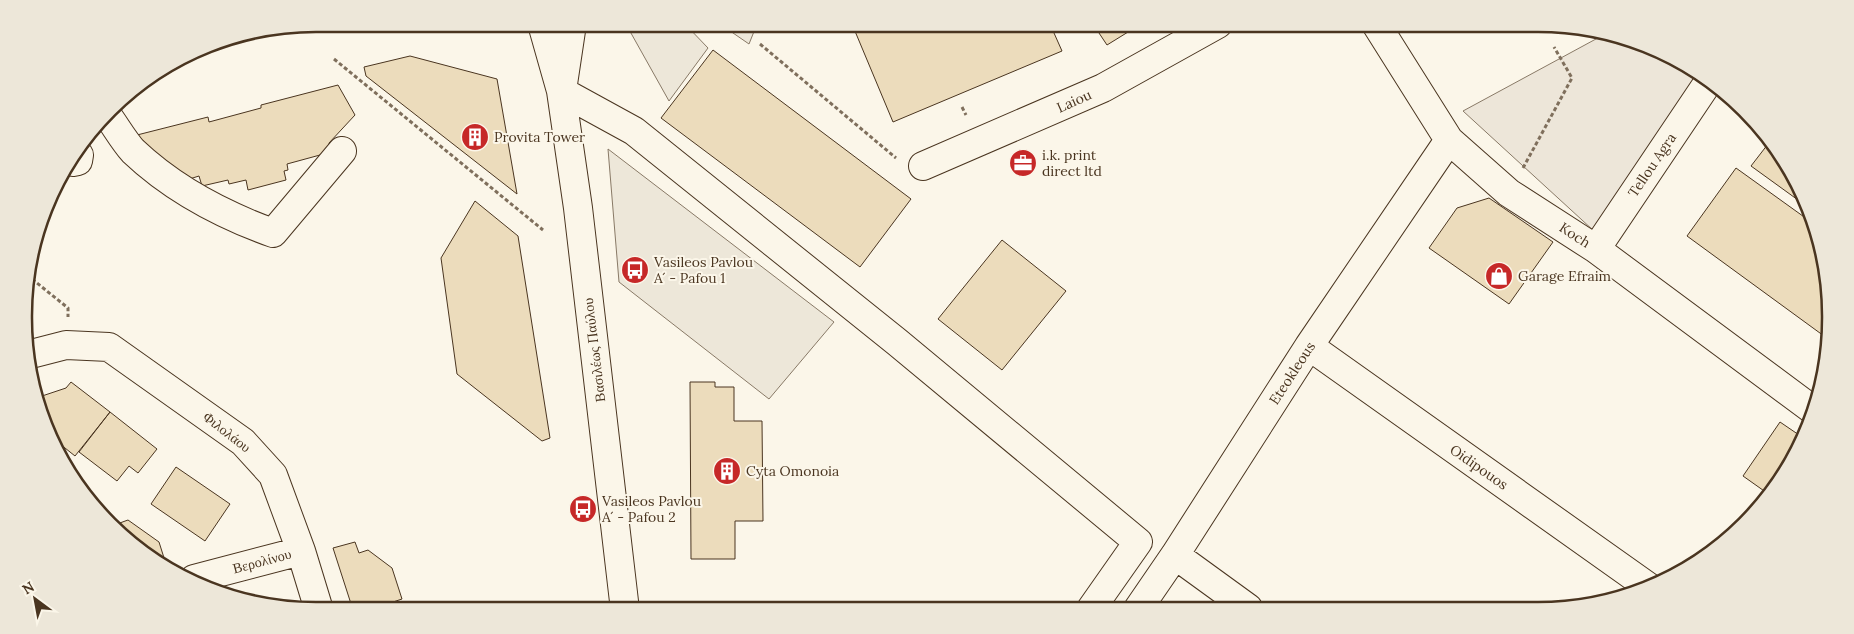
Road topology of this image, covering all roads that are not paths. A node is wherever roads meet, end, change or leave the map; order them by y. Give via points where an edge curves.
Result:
1 (545, 33) edge
2 (571, 33) edge
3 (1202, 33) edge
4 (1382, 33) edge
5 (1705, 87) edge
6 (561, 91) junction
7 (111, 121) edge
8 (1449, 140) junction
9 (342, 151) dead end
10 (923, 166) road end
11 (1596, 249) junction
12 (1309, 346) junction
13 (35, 353) edge
14 (1807, 405) edge
15 (301, 551) junction
16 (1176, 555) junction
17 (202, 577) edge
18 (1641, 582) edge
19 (316, 601) edge
20 (624, 601) edge
21 (1097, 601) edge
22 (1144, 601) edge
23 (1238, 601) edge

1 - 6 street, Βασιλέως Παύλου
2 - 6 street, Βασιλέως Παύλου
3 - 10 street, Laiou via 1103,88
4 - 8 street, Koch
5 - 11 street, Tellou Agra
6 - 20 street, Βασιλέως Παύλου via 578,208
6 - 21 street via 634,131 1138,542
7 - 9 street via 132,150 160,175 250,225 273,233
8 - 11 street, Koch via 1510,193
8 - 12 street, Eteokleous
11 - 14 street, Koch
12 - 16 street, Eteokleous
12 - 18 street, Oidipouos
13 - 15 street, Φιλολάου via 66,345 109,347 243,442 273,475
15 - 17 street, Βερολίνου
15 - 19 street, Φιλολάου
16 - 22 street, Eteokleous
16 - 23 street

